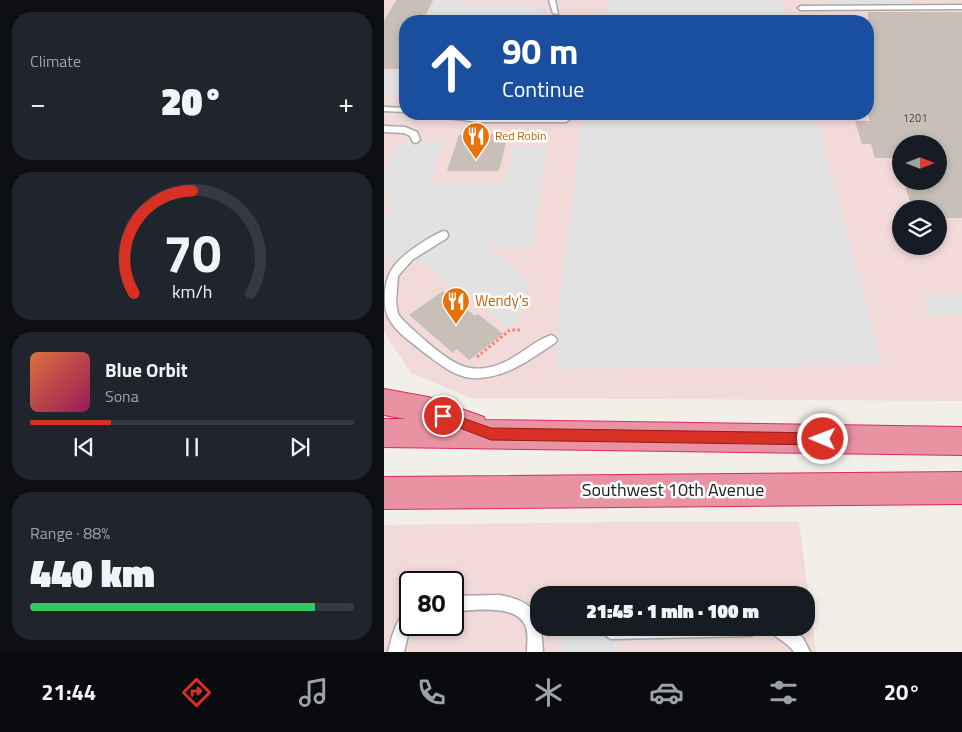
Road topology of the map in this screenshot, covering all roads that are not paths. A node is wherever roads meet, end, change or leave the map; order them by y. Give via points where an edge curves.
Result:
1 (552, 0) edge
2 (962, 7) edge
3 (800, 8) dead end
4 (556, 13) dead end
5 (384, 109) edge
6 (399, 110) edge
7 (384, 129) edge
8 (416, 140) dead end
9 (443, 235) dead end
10 (551, 340) dead end
11 (384, 402) edge
12 (384, 433) edge
13 (491, 434) junction
14 (962, 441) edge
15 (962, 488) edge
16 (384, 493) edge
17 (464, 604) edge
18 (400, 636) edge
19 (789, 636) edge
20 (396, 652) edge
21 (535, 652) edge
22 (802, 652) edge

1 - 4 lane
2 - 3 lane
5 - 6 lane
7 - 8 lane via 405,130 414,134
9 - 10 lane via 416,252 393,275 390,285 393,315 402,327 450,364 472,374 499,370
11 - 13 highway via 428,410
12 - 13 highway
13 - 14 highway
15 - 16 highway, Southwest 10th Avenue
17 - 21 lane via 508,603 519,606 534,622 537,635
18 - 20 lane
19 - 22 lane

